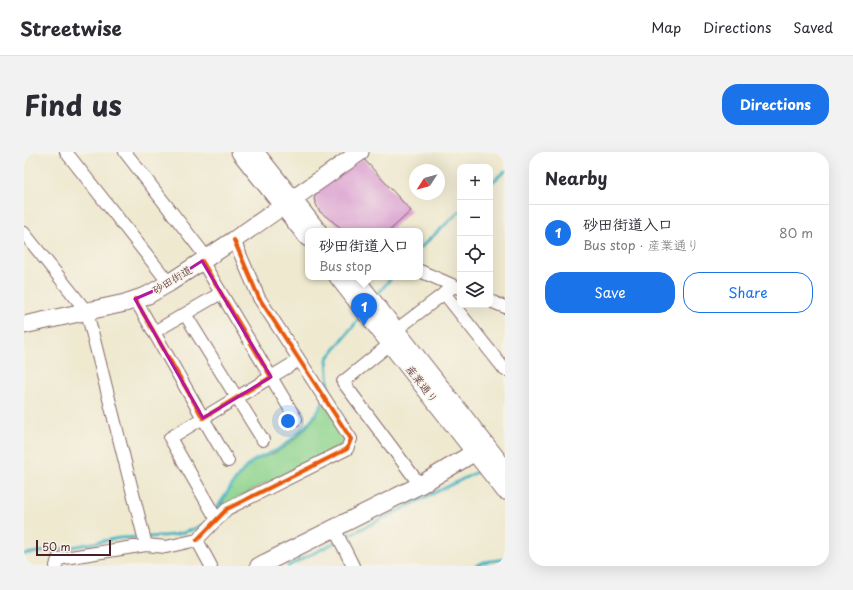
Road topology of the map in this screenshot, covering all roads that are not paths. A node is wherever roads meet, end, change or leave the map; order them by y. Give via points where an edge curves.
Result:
1 (66, 152) edge
2 (124, 152) edge
3 (240, 152) edge
4 (255, 152) edge
5 (360, 152) edge
6 (287, 202) junction
7 (315, 228) edge
8 (24, 233) edge
9 (305, 233) edge
10 (234, 240) junction
11 (205, 259) junction
12 (423, 273) edge
13 (341, 280) edge
14 (356, 280) edge
15 (169, 283) junction
16 (453, 289) edge
17 (221, 293) junction
18 (135, 299) junction
19 (493, 302) edge
20 (505, 307) edge
21 (87, 312) junction
22 (186, 314) junction
23 (24, 324) edge
24 (154, 332) junction
25 (393, 337) junction
26 (299, 360) junction
27 (505, 370) edge
28 (271, 377) junction
29 (237, 398) junction
30 (203, 418) junction
31 (296, 419) dead end
32 (263, 440) dead end
33 (480, 448) junction
34 (228, 461) dead end
35 (505, 469) edge
36 (420, 485) junction
37 (505, 491) edge
38 (217, 520) junction
39 (334, 528) junction
40 (197, 540) junction
41 (146, 545) junction
42 (56, 566) edge
43 (211, 566) edge
44 (259, 566) edge
45 (353, 566) edge

1 - 15 street
2 - 11 street
3 - 6 street
4 - 6 street
5 - 6 street, 砂田街道
6 - 7 street
6 - 9 street
6 - 10 street, 砂田街道
8 - 21 street
10 - 11 street, 砂田街道
10 - 26 street via 259,298
11 - 15 street, 砂田街道
11 - 17 street
12 - 16 street
13 - 25 street, 産業通り
14 - 25 street, 産業通り
15 - 18 street, 砂田街道
16 - 25 street
16 - 27 street
17 - 22 street
17 - 28 street
18 - 21 street, 砂田街道
18 - 24 street
19 - 20 street
21 - 23 street, 砂田街道
21 - 41 street
22 - 24 street
22 - 29 street
24 - 30 street
25 - 33 street, 産業通り
25 - 36 street via 343,382
26 - 28 street
26 - 38 street via 351,438 347,449 227,510
28 - 29 street
28 - 31 street
29 - 30 street
29 - 32 street
30 - 34 street
30 - 38 street via 170,438
33 - 35 street, 産業通り
33 - 36 street
33 - 37 street, 産業通り
36 - 39 street
38 - 40 street
39 - 44 street
39 - 45 street
40 - 41 street via 166,547
40 - 43 street
41 - 42 street via 58,559

